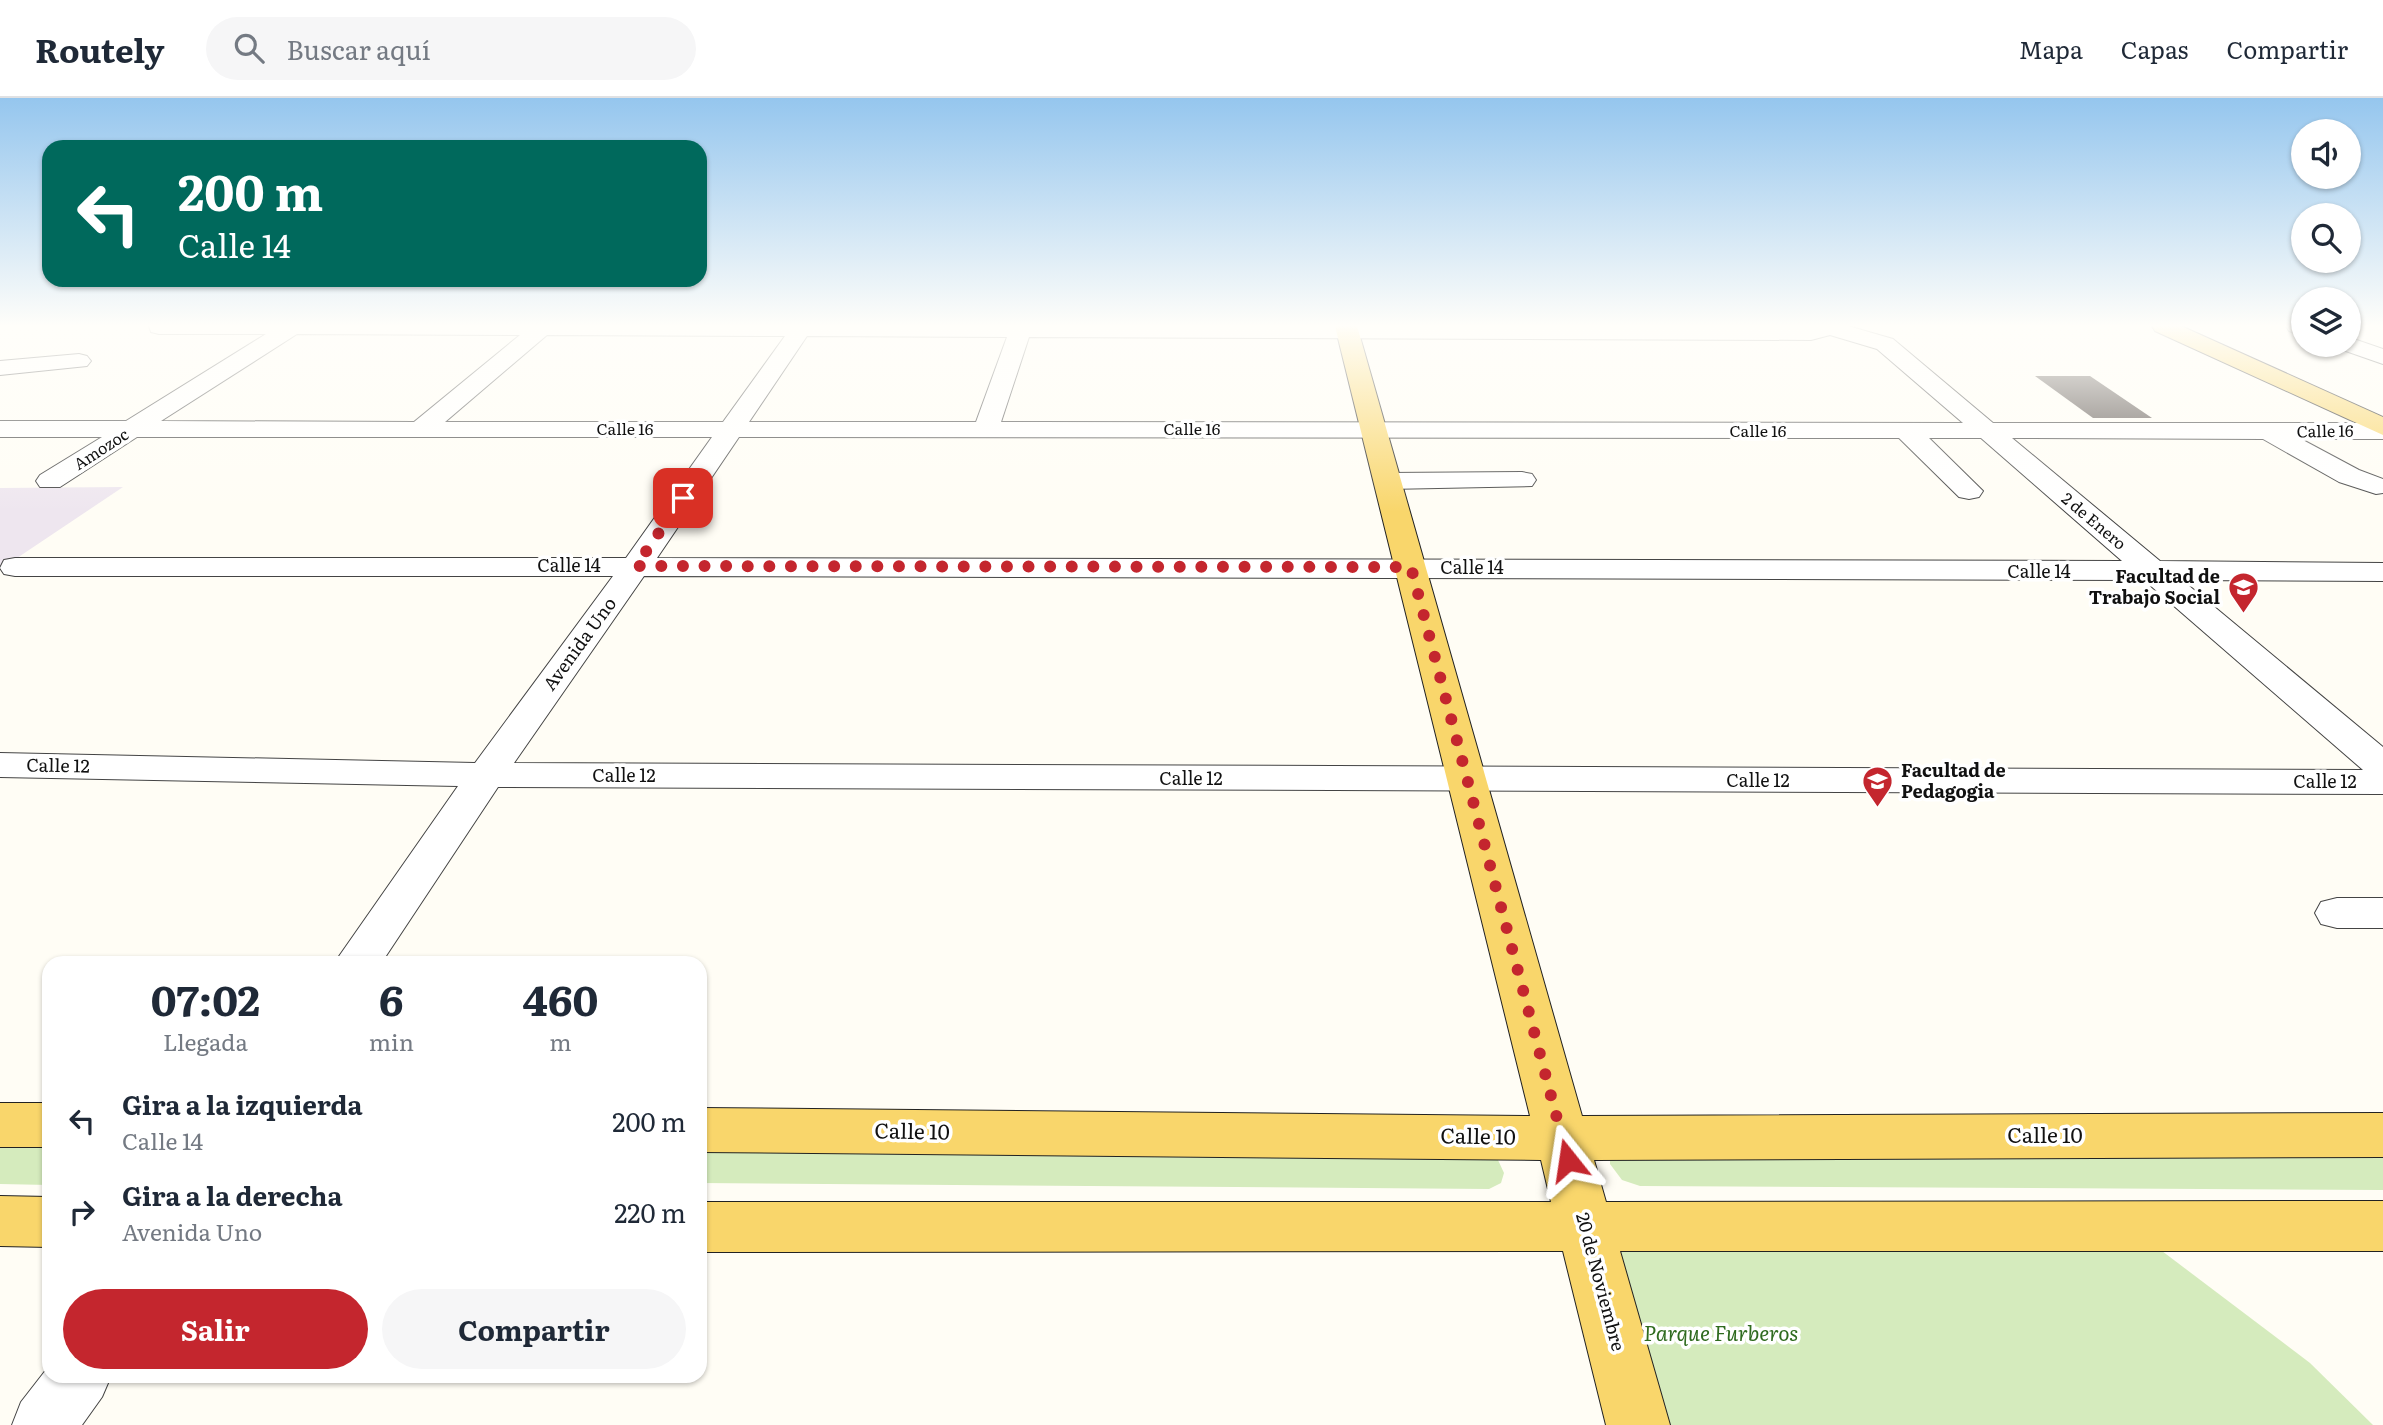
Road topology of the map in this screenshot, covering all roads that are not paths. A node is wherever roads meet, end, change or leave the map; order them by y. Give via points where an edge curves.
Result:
1 (197, 388) edge
2 (470, 388) edge
3 (759, 388) edge
4 (1001, 388) edge
5 (1363, 388) edge
6 (1937, 388) edge
7 (2299, 388) edge
8 (2383, 407) edge
9 (2355, 413) junction
10 (134, 428) junction
11 (0, 429) edge
12 (421, 429) junction
13 (1374, 429) junction
14 (2383, 429) edge
15 (729, 430) junction
16 (986, 430) junction
17 (1907, 432) junction
18 (1989, 432) junction
19 (2269, 432) junction
20 (1522, 480) dead end
21 (50, 481) dead end
22 (1388, 481) junction
23 (1969, 491) dead end
24 (2345, 496) dead end
25 (2379, 498) edge
26 (636, 566) junction
27 (15, 567) dead end
28 (1411, 567) junction
29 (2383, 572) edge
30 (2157, 573) junction
31 (0, 765) edge
32 (2383, 767) edge
33 (486, 775) junction
34 (1467, 780) junction
35 (2383, 782) edge
36 (2337, 913) dead end
37 (2383, 913) edge
38 (362, 956) edge
39 (0, 1125) edge
40 (42, 1125) edge
41 (707, 1130) edge
42 (2383, 1135) edge
43 (1562, 1138) junction
44 (0, 1221) edge
45 (42, 1222) edge
46 (2383, 1226) edge
47 (707, 1227) edge
48 (1586, 1227) junction
49 (75, 1383) edge
50 (44, 1425) edge
51 (1638, 1425) edge

1 - 10 street, Amozoc
2 - 12 street
3 - 15 street, Avenida Uno
4 - 16 street
5 - 13 main road, 20 de Noviembre
6 - 18 street, 2 de Enero
7 - 9 main road
8 - 9 street
9 - 14 main road
10 - 11 street, Calle 16
10 - 12 street, Calle 16
10 - 21 street, Amozoc
12 - 15 street, Calle 16
13 - 16 street, Calle 16
13 - 17 street, Calle 16
13 - 22 main road, 20 de Noviembre
14 - 19 street, Calle 16
15 - 16 street, Calle 16
15 - 26 street, Avenida Uno
17 - 18 street, Calle 16
17 - 23 street
18 - 19 street, Calle 16
18 - 30 street, 2 de Enero
19 - 25 street
20 - 22 street
22 - 28 main road, 20 de Noviembre
24 - 25 street
26 - 27 street, Calle 14
26 - 28 street, Calle 14
26 - 33 street, Avenida Uno
28 - 30 street, Calle 14
28 - 34 main road, 20 de Noviembre
29 - 30 street, Calle 14
30 - 32 street, 2 de Enero
31 - 33 street, Calle 12
33 - 34 street, Calle 12
33 - 38 street, Avenida Uno
34 - 35 street, Calle 12
34 - 43 main road, 20 de Noviembre
36 - 37 street
39 - 40 main road
41 - 43 main road, Calle 10
42 - 43 main road, Calle 10
43 - 48 main road, 20 de Noviembre
44 - 45 main road
46 - 48 main road
47 - 48 main road
48 - 51 main road, 20 de Noviembre
49 - 50 street

